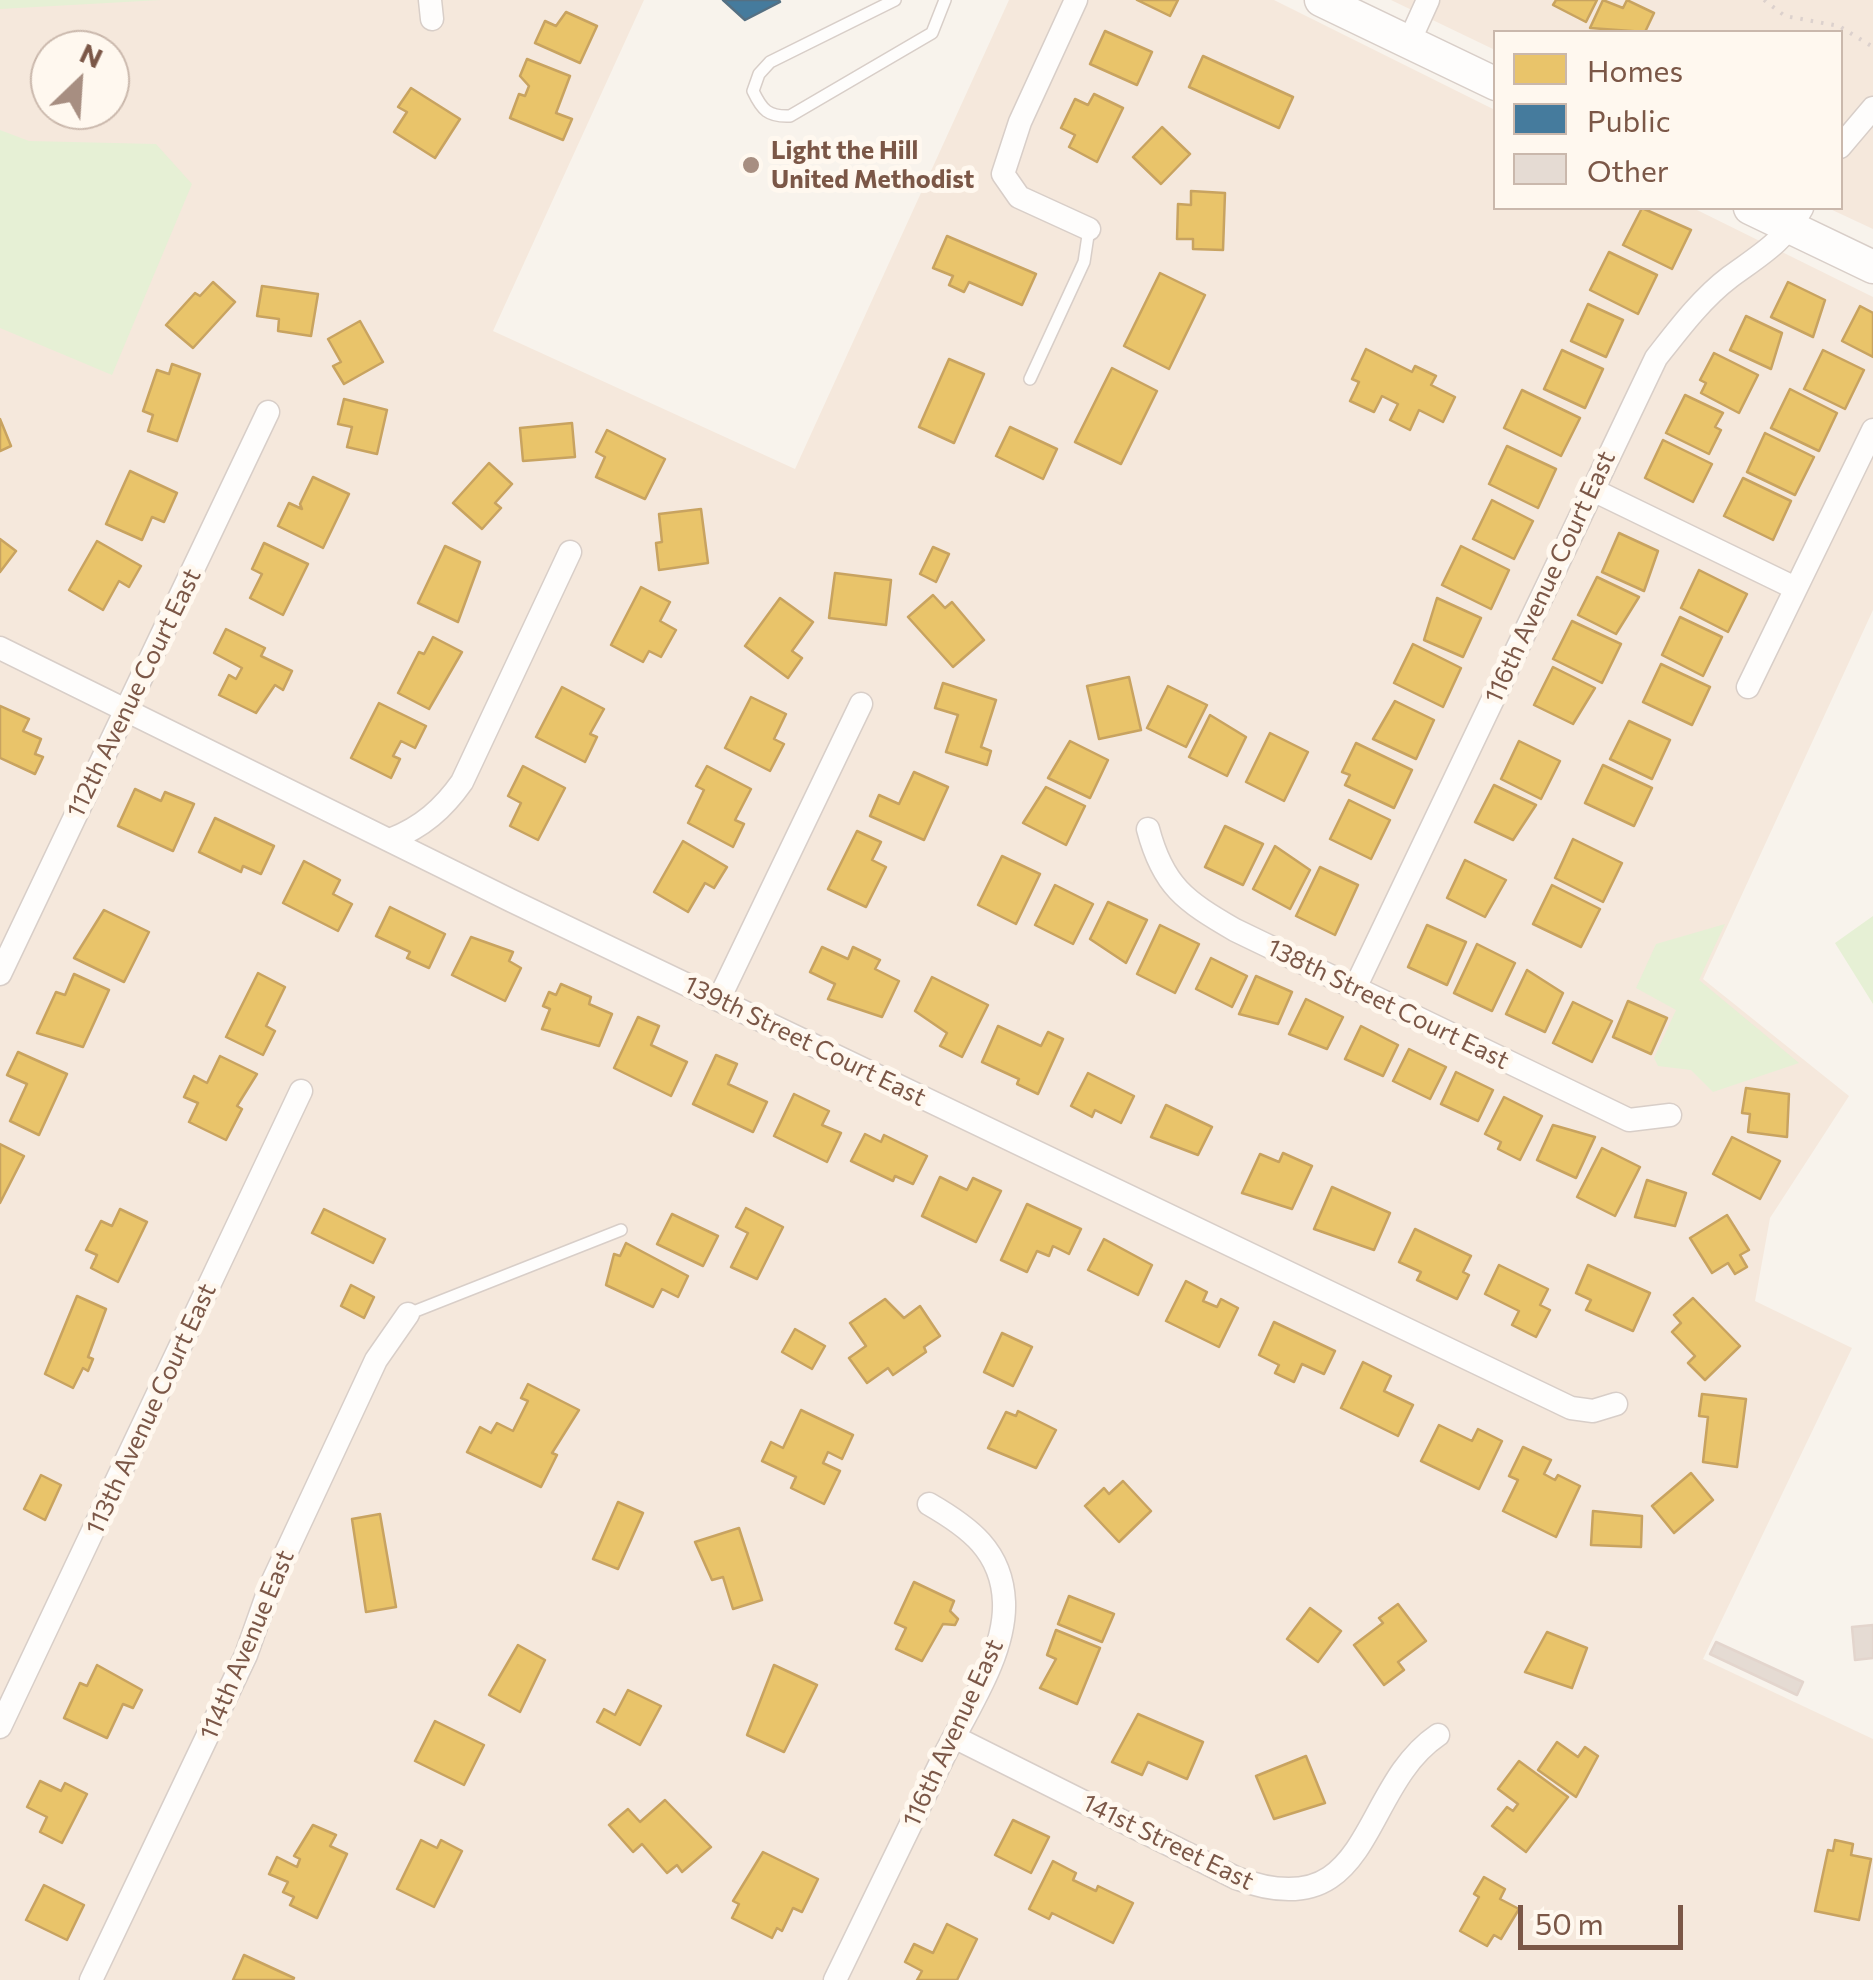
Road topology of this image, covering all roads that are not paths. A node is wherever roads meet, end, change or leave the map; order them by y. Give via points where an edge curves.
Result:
1 (896, 0) edge
2 (945, 0) edge
3 (1076, 0) edge
4 (1321, 0) edge
5 (1428, 0) edge
6 (1409, 42) junction
7 (1493, 83) edge
8 (1873, 108) edge
9 (1843, 143) edge
10 (1759, 210) edge
11 (1797, 218) edge
12 (1090, 229) joint
13 (1873, 267) edge
14 (1030, 379) dead end
15 (268, 412) dead end
16 (1873, 430) edge
17 (1591, 490) junction
18 (570, 552) dead end
19 (1795, 588) junction
20 (0, 648) edge
21 (1748, 687) dead end
22 (861, 704) dead end
23 (126, 710) junction
24 (1148, 829) dead end
25 (392, 839) junction
26 (0, 974) edge
27 (1355, 988) junction
28 (720, 999) junction
29 (301, 1091) dead end
30 (1670, 1115) dead end
31 (621, 1230) dead end
32 (408, 1314) joint
33 (1616, 1404) dead end
34 (929, 1504) dead end
35 (0, 1727) edge
36 (1438, 1734) dead end
37 (954, 1737) junction
38 (91, 1980) edge
39 (835, 1980) edge

1 - 2 lane via 770,62 753,92 762,110 790,116 932,33
3 - 12 street via 1003,174 1019,196
4 - 6 street
5 - 6 street
6 - 7 street
8 - 9 street
10 - 11 street
11 - 13 street
11 - 17 street, 116th Avenue Court East via 1766,256 1705,299 1656,358
12 - 14 lane via 1084,262
15 - 23 street, 112th Avenue Court East
16 - 19 street
17 - 19 street
17 - 27 street, 116th Avenue Court East
18 - 25 street via 462,782 436,813
19 - 21 street
20 - 23 street, 139th Street Court East
22 - 28 street
23 - 25 street, 139th Street Court East
23 - 26 street, 112th Avenue Court East
24 - 27 street, 138th Street Court East via 1158,866 1174,889 1235,930
25 - 28 street, 139th Street Court East
27 - 30 street, 138th Street Court East via 1629,1120
28 - 33 street, 139th Street Court East via 1571,1408
29 - 35 street, 113th Avenue Court East
31 - 32 lane
32 - 38 street, 114th Avenue East via 376,1360 270,1587 229,1693
34 - 37 street, 116th Avenue East via 966,1526 989,1550 1004,1598 998,1643
36 - 37 street, 141st Street East via 1406,1764 1350,1864 1323,1881 1277,1891 1236,1878
37 - 39 street, 116th Avenue East

